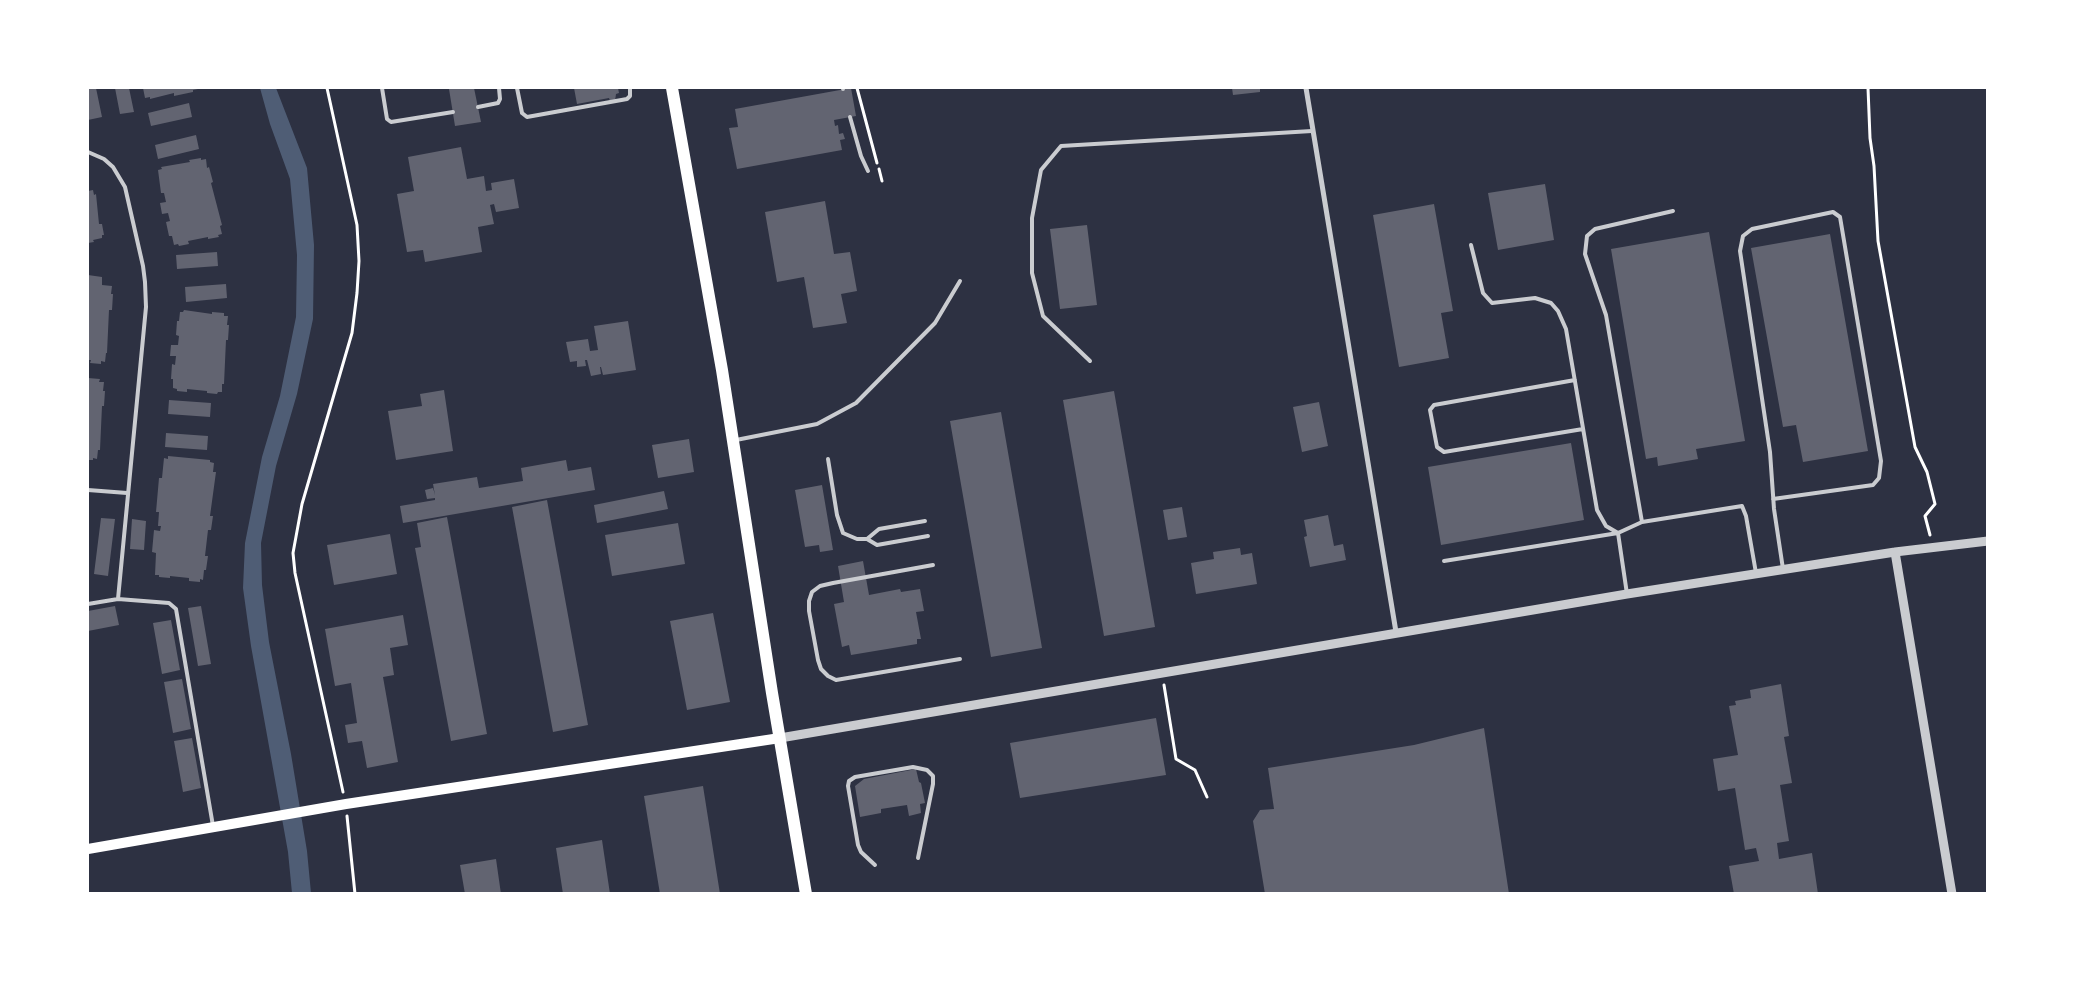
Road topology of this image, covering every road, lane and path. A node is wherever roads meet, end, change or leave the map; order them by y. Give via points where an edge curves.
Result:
1 (327, 88) edge
2 (382, 88) edge
3 (498, 88) edge
4 (518, 88) edge
5 (630, 88) edge
6 (672, 88) edge
7 (856, 88) edge
8 (1306, 88) edge
9 (1868, 88) edge
10 (478, 107) dead end
11 (453, 112) dead end
12 (850, 117) dead end
13 (1312, 131) junction
14 (88, 152) edge
15 (868, 171) dead end
16 (882, 180) dead end
17 (1673, 211) dead end
18 (1471, 245) dead end
19 (960, 281) dead end
20 (1090, 361) dead end
21 (1575, 380) junction
22 (1583, 430) junction
23 (734, 441) junction
24 (828, 459) dead end
25 (88, 490) edge
26 (127, 493) junction
27 (1773, 499) junction
28 (925, 521) dead end
29 (1642, 522) junction
30 (1618, 533) junction
31 (928, 536) dead end
32 (866, 539) junction
33 (1988, 541) edge
34 (1933, 547) junction
35 (1895, 552) junction
36 (1444, 561) dead end
37 (933, 565) dead end
38 (1783, 570) junction
39 (1756, 574) junction
40 (1627, 594) junction
41 (118, 599) junction
42 (88, 604) edge
43 (1396, 632) junction
44 (960, 659) dead end
45 (1162, 672) junction
46 (780, 738) junction
47 (1207, 797) dead end
48 (341, 805) junction
49 (214, 827) junction
50 (88, 850) edge
51 (918, 858) dead end
52 (876, 865) dead end
53 (355, 894) edge
54 (806, 894) edge
55 (1952, 894) edge

1 - 48 path via 357,225 357,293 352,333 302,504 293,553
2 - 11 lane via 391,122
3 - 10 lane via 498,103
4 - 5 lane via 522,111 527,117 627,99
6 - 23 main road
7 - 16 path
8 - 13 street
9 - 34 path via 1878,241 1915,447 1932,486 1935,504 1925,516
12 - 15 lane
13 - 20 lane via 1061,146 1041,170 1032,218 1032,273 1043,316
13 - 43 street
14 - 26 lane via 104,159 120,176 129,199 145,279 146,307
17 - 29 lane via 1595,229 1587,236 1585,254 1606,314
18 - 21 lane via 1483,293 1492,303 1535,298 1551,303 1558,311 1566,328
19 - 23 lane via 935,323 856,403 817,424
21 - 22 lane
21 - 22 lane via 1434,405 1430,410 1437,447 1444,452
22 - 30 lane via 1597,510 1606,526
23 - 46 main road
24 - 32 lane via 843,533
25 - 26 lane
26 - 41 lane
27 - 27 lane via 1770,452 1740,251 1743,236 1752,229 1833,212 1840,217 1881,461 1879,478 1873,485
27 - 38 lane
28 - 32 lane via 879,529
29 - 30 lane
29 - 39 lane via 1742,506
30 - 36 lane
30 - 40 lane
31 - 32 lane via 877,545
33 - 34 street
34 - 35 street
35 - 38 street
35 - 55 street
37 - 44 lane via 832,583 812,592 809,611 818,660 821,669 836,680
38 - 39 street
39 - 40 street
40 - 43 street
41 - 42 lane
41 - 49 lane via 169,603 176,609
43 - 45 street
45 - 46 street
45 - 47 path via 1176,759 1195,770
46 - 48 main road
46 - 54 main road
48 - 49 main road
48 - 53 path
49 - 50 main road
51 - 52 lane via 933,776 928,770 913,767 855,777 849,781 858,846

